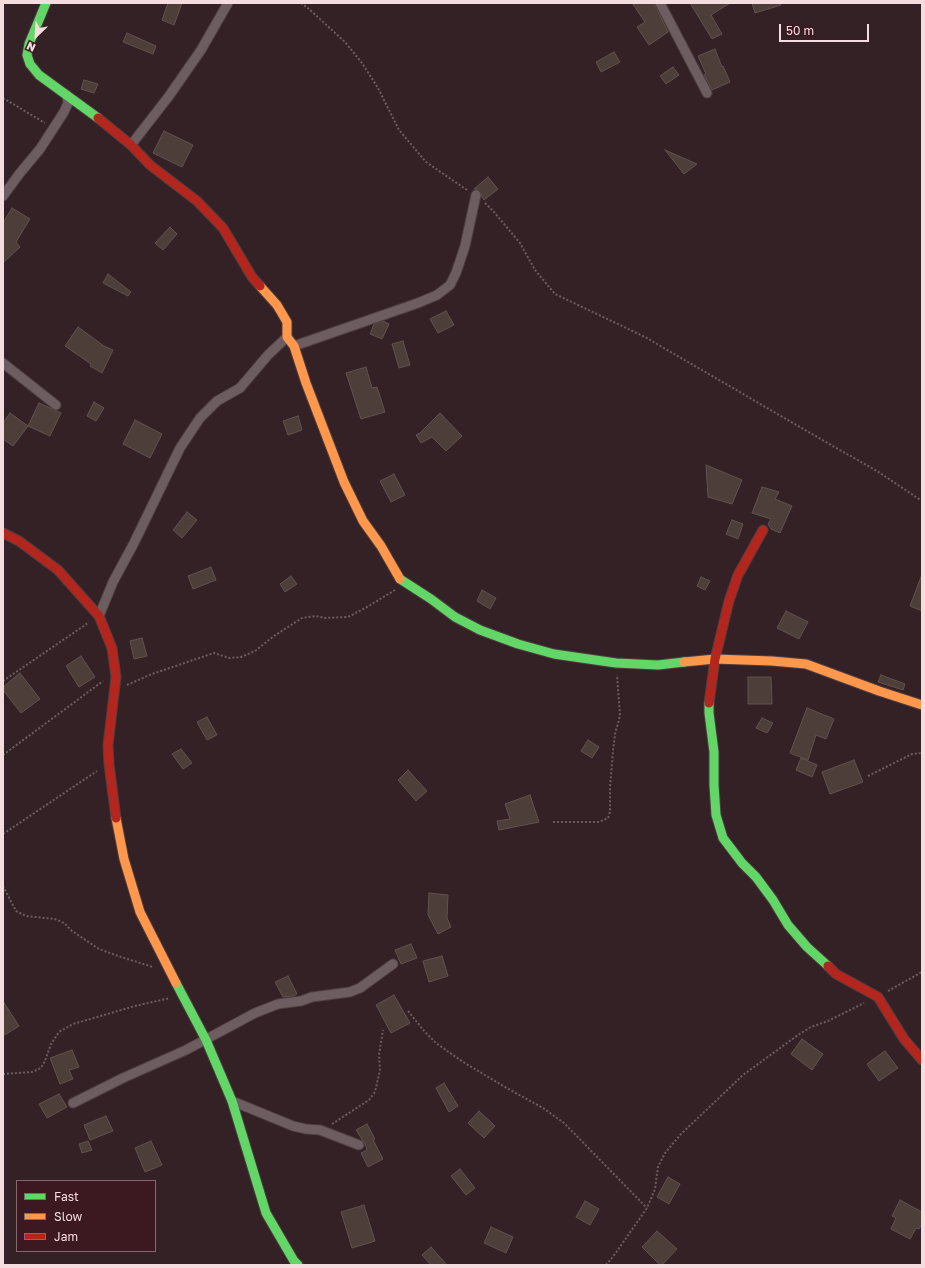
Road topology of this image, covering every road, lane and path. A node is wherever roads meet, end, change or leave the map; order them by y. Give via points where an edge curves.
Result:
1 (46, 3) edge
2 (228, 3) edge
3 (300, 3) edge
4 (660, 3) edge
5 (707, 94) dead end
6 (67, 95) junction
7 (3, 98) edge
8 (53, 128) junction
9 (131, 146) junction
10 (476, 195) junction
11 (3, 196) edge
12 (287, 337) junction
13 (294, 346) junction
14 (3, 363) edge
15 (56, 405) dead end
16 (922, 501) edge
17 (763, 530) dead end
18 (3, 533) edge
19 (405, 583) junction
20 (99, 616) junction
21 (715, 659) junction
22 (616, 664) junction
23 (115, 669) junction
24 (3, 681) edge
25 (115, 690) junction
26 (922, 705) edge
27 (922, 753) edge
28 (3, 755) edge
29 (108, 764) junction
30 (868, 776) dead end
31 (553, 822) dead end
32 (3, 834) edge
33 (3, 886) edge
34 (393, 964) dead end
35 (170, 970) junction
36 (922, 972) edge
37 (183, 995) junction
38 (878, 996) junction
39 (408, 1011) dead end
40 (383, 1030) dead end
41 (206, 1040) junction
42 (922, 1060) edge
43 (3, 1074) edge
44 (232, 1101) junction
45 (73, 1103) dead end
46 (320, 1130) junction
47 (359, 1145) dead end
48 (647, 1208) junction
49 (298, 1265) edge
50 (606, 1265) edge

1 - 6 street via 27,55 30,64 39,75
2 - 9 street via 201,50
3 - 10 path via 345,42 362,63 399,130 426,162
4 - 5 street
6 - 8 street via 68,103
6 - 9 street via 92,112
7 - 8 path
8 - 11 street
9 - 12 street via 150,165 197,201 223,228 252,277 277,305 287,322
10 - 13 street via 465,246 450,285 437,295 418,303
10 - 16 path via 520,243 535,270 555,294 645,337 877,471
12 - 13 street
12 - 20 street via 240,388 217,401 200,418 180,448 113,582
13 - 19 street via 344,482 363,521 381,546 398,577
14 - 15 street
17 - 21 street via 738,575
18 - 20 street via 19,541 58,570
19 - 22 street via 455,617 480,630 554,654
19 - 25 path via 348,617 302,618 255,651 241,657 229,658 214,653 152,674
20 - 23 street via 112,648
20 - 24 path
21 - 22 street via 658,664
21 - 26 street via 806,664
21 - 38 street via 709,713 714,752 716,815 723,838 756,877 788,925 808,947 836,974
22 - 31 path via 620,716 615,734 608,818 599,822
23 - 25 street
23 - 28 path via 102,682
25 - 29 street
27 - 30 path via 912,754
29 - 32 path
29 - 35 street via 118,829 132,888 140,912
33 - 35 path via 16,911 26,916 55,919 99,949
34 - 41 street via 360,988 350,992 278,1004 255,1013
35 - 37 street
36 - 38 path
37 - 41 street
37 - 43 path via 73,1024 59,1032 41,1068 32,1072
38 - 42 street via 904,1040
38 - 48 path via 811,1027 738,1080 681,1134 665,1153 658,1167 655,1190
39 - 48 path via 436,1043 564,1123
40 - 46 path via 379,1055 380,1070 375,1092 369,1100 351,1113
41 - 44 street
41 - 45 street
44 - 46 street via 306,1130
44 - 49 street via 266,1214
46 - 47 street
48 - 50 path

